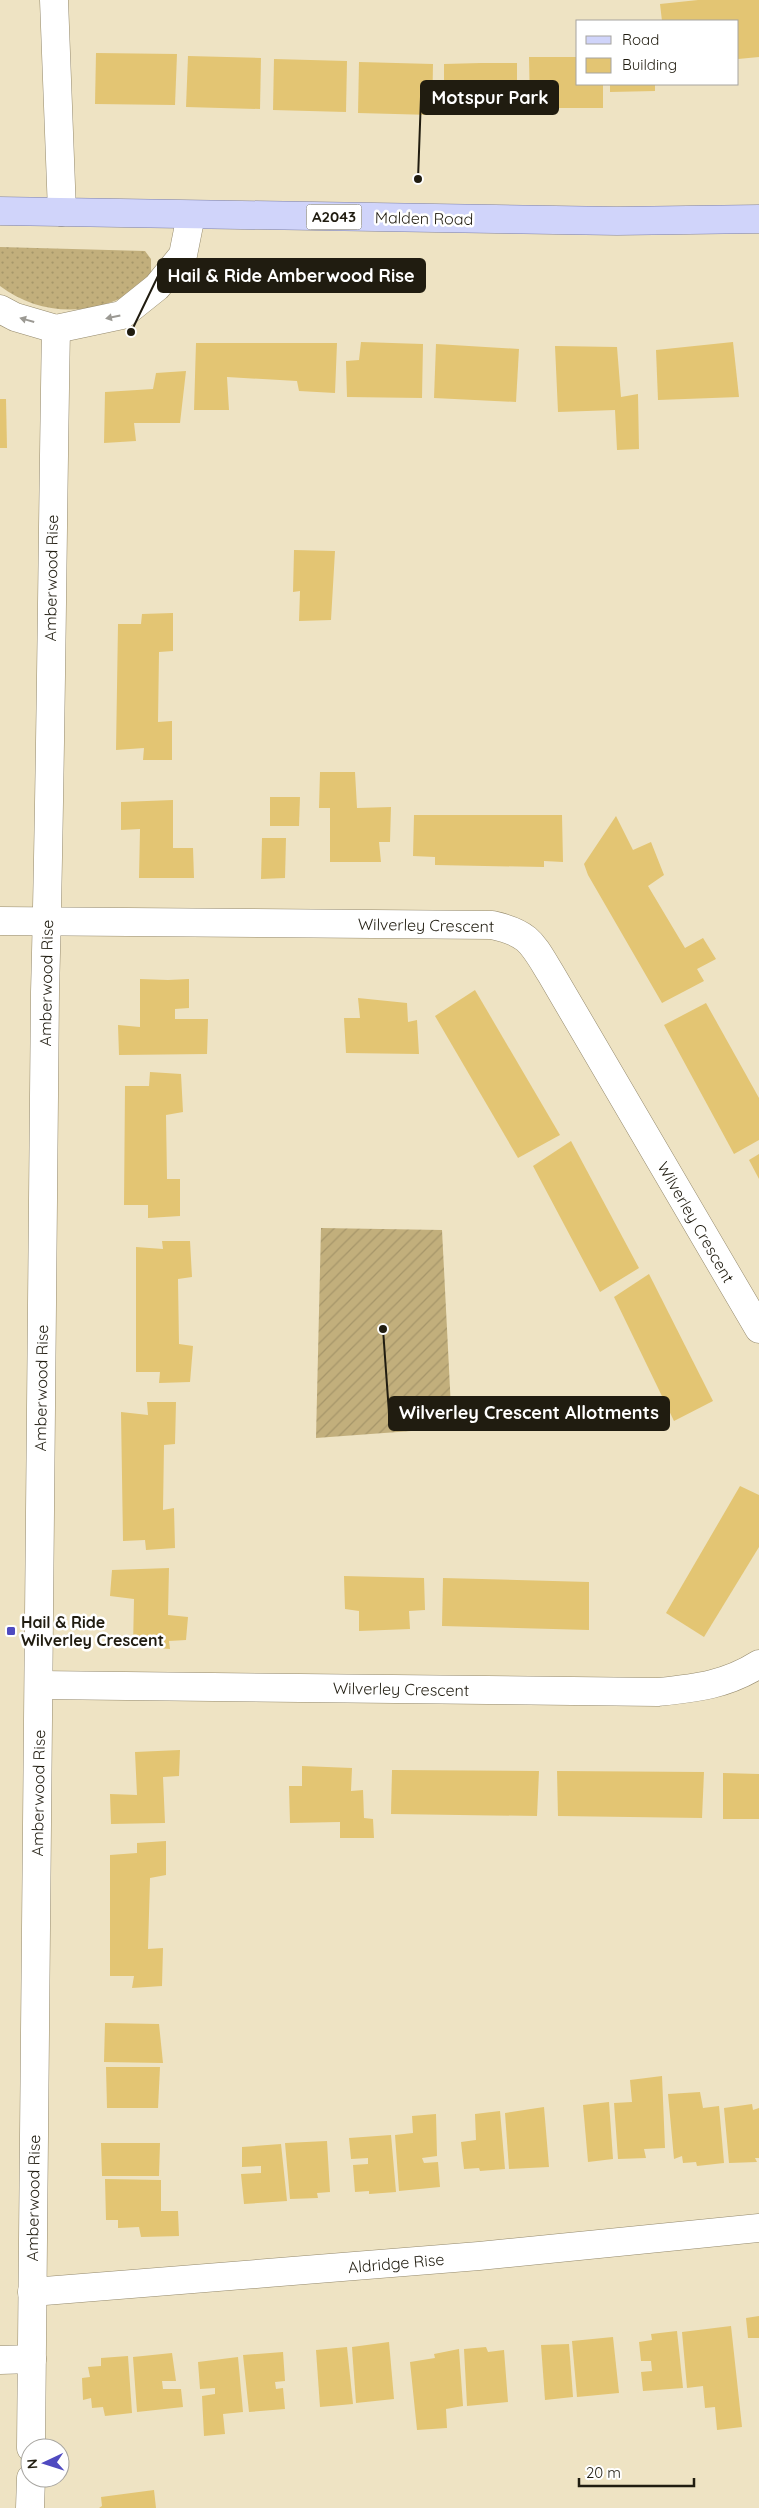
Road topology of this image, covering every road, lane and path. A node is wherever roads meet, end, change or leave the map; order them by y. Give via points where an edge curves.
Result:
1 (54, 0) edge
2 (0, 211) edge
3 (62, 212) junction
4 (191, 214) junction
5 (759, 219) edge
6 (0, 309) edge
7 (56, 329) junction
8 (47, 920) junction
9 (0, 921) edge
10 (759, 1330) edge
11 (759, 1664) edge
12 (39, 1685) junction
13 (759, 2228) edge
14 (32, 2292) junction
15 (32, 2359) junction
16 (0, 2360) edge
17 (31, 2438) edge
18 (31, 2488) edge
19 (30, 2508) edge

1 - 3 street
2 - 3 main road, Malden Road / A2043
3 - 4 main road, Malden Road / A2043
4 - 5 main road, Malden Road / A2043 via 617,221
4 -> 7 street via 183,255 157,287 122,315
7 -> 6 street
7 - 8 street, Amberwood Rise
8 - 9 street, Wilverley Crescent
8 - 10 street, Wilverley Crescent via 492,925 514,929 531,942 551,974
8 - 12 street, Amberwood Rise
11 - 12 street, Wilverley Crescent via 745,1673 709,1686 658,1692
12 - 14 street, Amberwood Rise
13 - 14 street, Aldridge Rise via 480,2256
14 - 15 street, Amberwood Rise
15 - 16 street
15 - 17 street, Amberwood Rise
18 - 19 street

